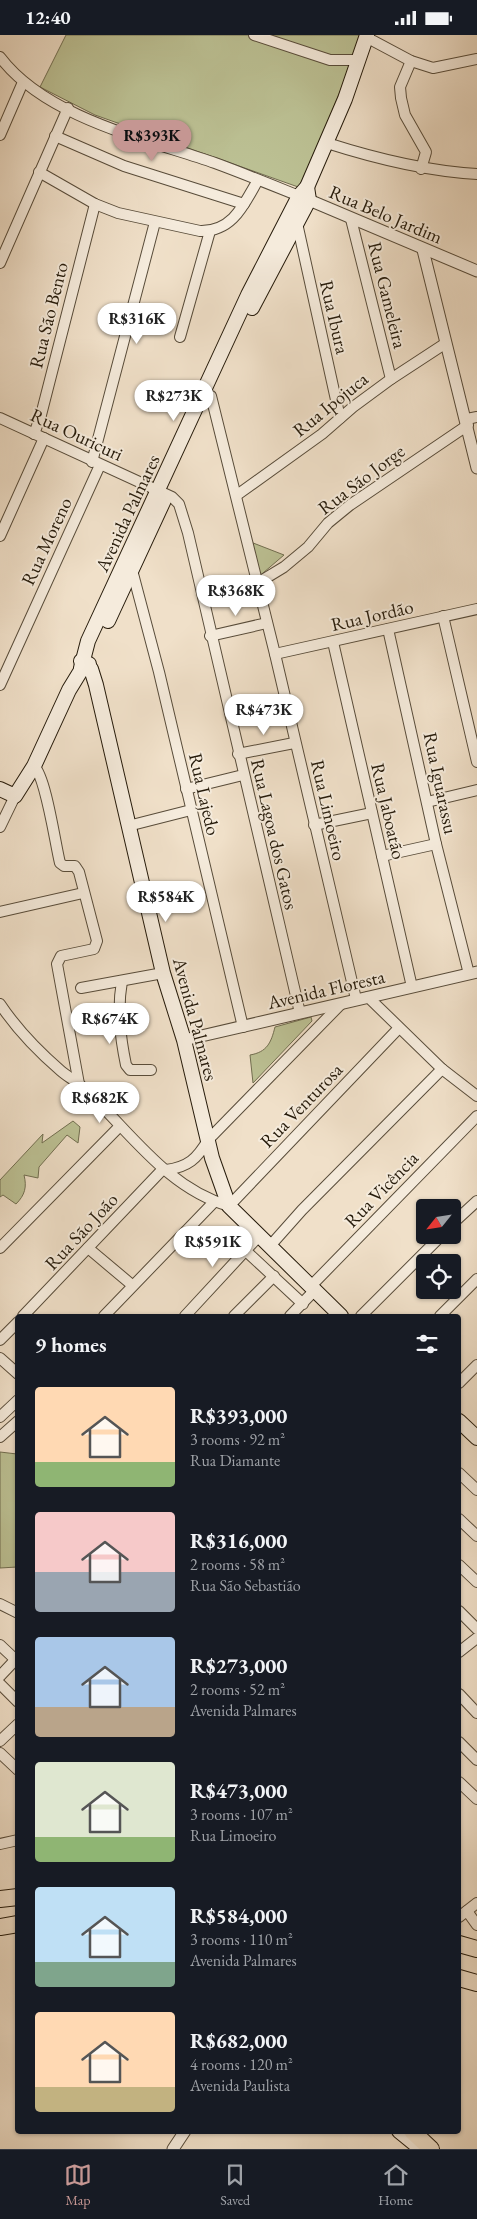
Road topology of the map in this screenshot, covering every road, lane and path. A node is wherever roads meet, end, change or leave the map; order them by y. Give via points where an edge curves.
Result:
1 (254, 35) edge
2 (366, 36) edge
3 (270, 38) edge
4 (0, 57) edge
5 (477, 59) edge
6 (357, 60) junction
7 (411, 61) junction
8 (23, 82) junction
9 (68, 108) junction
10 (0, 135) edge
11 (54, 136) junction
12 (327, 143) junction
13 (421, 169) junction
14 (40, 172) junction
15 (477, 174) edge
16 (258, 180) junction
17 (305, 194) junction
18 (95, 204) junction
19 (244, 204) junction
20 (351, 219) junction
21 (155, 222) junction
22 (296, 223) junction
23 (210, 231) junction
24 (423, 250) junction
25 (0, 263) edge
26 (477, 271) edge
27 (180, 337) dead end
28 (446, 343) junction
29 (391, 379) junction
30 (211, 396) junction
31 (0, 418) edge
32 (340, 418) junction
33 (471, 421) edge
34 (34, 434) junction
35 (44, 438) junction
36 (96, 463) junction
37 (477, 469) edge
38 (162, 493) junction
39 (237, 495) junction
40 (0, 536) edge
41 (132, 569) junction
42 (256, 584) junction
43 (477, 609) edge
44 (443, 616) junction
45 (267, 623) junction
46 (388, 629) junction
47 (210, 636) junction
48 (333, 642) junction
49 (275, 654) junction
50 (84, 666) junction
51 (0, 685) edge
52 (294, 743) junction
53 (238, 754) junction
54 (477, 762) edge
55 (34, 766) junction
56 (243, 775) junction
57 (0, 789) edge
58 (186, 789) junction
59 (477, 790) edge
60 (15, 796) junction
61 (427, 802) junction
62 (191, 811) junction
63 (372, 813) junction
64 (314, 825) junction
65 (128, 826) junction
66 (0, 827) edge
67 (436, 844) junction
68 (382, 856) junction
69 (83, 893) junction
70 (0, 912) edge
71 (163, 973) junction
72 (473, 973) edge
73 (122, 981) junction
74 (412, 987) junction
75 (81, 988) dead end
76 (368, 997) junction
77 (356, 999) junction
78 (0, 1004) edge
79 (341, 1004) junction
80 (300, 1013) junction
81 (242, 1027) junction
82 (398, 1029) junction
83 (184, 1040) junction
84 (151, 1069) dead end
85 (442, 1069) junction
86 (79, 1084) junction
87 (477, 1096) edge
88 (477, 1116) edge
89 (119, 1127) junction
90 (208, 1140) junction
91 (165, 1169) junction
92 (214, 1201) junction
93 (477, 1201) edge
94 (229, 1206) junction
95 (461, 1216) edge
96 (259, 1236) junction
97 (433, 1244) edge
98 (270, 1246) junction
99 (0, 1248) edge
100 (88, 1248) junction
101 (246, 1251) junction
102 (274, 1276) junction
103 (477, 1279) edge
104 (132, 1285) junction
105 (313, 1288) junction
106 (303, 1304) junction
107 (25, 1314) edge
108 (106, 1314) edge
109 (187, 1314) edge
110 (236, 1314) edge
111 (292, 1314) edge
112 (337, 1314) edge
113 (363, 1314) edge
114 (442, 1314) edge
115 (15, 1325) edge
116 (0, 1340) edge
117 (0, 1357) edge
118 (477, 1365) edge
119 (15, 1371) edge
120 (461, 1381) edge
121 (15, 1404) edge
122 (0, 1417) edge
123 (461, 1423) edge
124 (15, 1424) edge
125 (0, 1437) edge
126 (477, 1438) edge
127 (461, 1475) edge
128 (477, 1490) edge
129 (461, 1521) edge
130 (477, 1536) edge
131 (461, 1567) edge
132 (477, 1582) edge
133 (1, 1607) edge
134 (15, 1612) edge
135 (461, 1613) edge
136 (477, 1629) edge
137 (477, 1638) edge
138 (0, 1645) edge
139 (461, 1650) edge
140 (15, 1657) edge
141 (15, 1661) edge
142 (0, 1676) edge
143 (0, 1684) edge
144 (461, 1697) edge
145 (15, 1699) edge
146 (477, 1713) edge
147 (15, 1726) edge
148 (3, 1734) edge
149 (461, 1744) edge
150 (0, 1753) edge
151 (477, 1760) edge
152 (15, 1767) edge
153 (461, 1783) edge
154 (477, 1799) edge
155 (15, 1840) edge
156 (0, 1844) edge
157 (15, 1897) edge
158 (0, 1899) edge
159 (477, 1903) edge
160 (463, 1915) edge
161 (15, 1924) edge
162 (477, 1925) edge
163 (0, 1927) edge
164 (461, 1945) edge
165 (461, 1949) edge
166 (477, 1951) edge
167 (461, 1979) edge
168 (477, 1983) edge
169 (183, 2134) edge
170 (403, 2134) edge
171 (415, 2134) edge
172 (175, 2146) edge
173 (421, 2149) edge
174 (431, 2149) edge

1 - 3 street
2 - 6 main road, Avenida Palmares
2 - 7 street
3 - 6 street via 330,60
4 - 8 street
5 - 7 street via 433,68
6 - 12 main road, Avenida Palmares
7 - 13 street via 400,94 405,115 426,152
8 - 9 street
8 - 10 street
9 - 11 street
9 - 16 street via 153,143
11 - 14 street
11 - 19 street via 124,166
12 - 13 street
12 - 17 main road, Avenida Palmares
13 - 15 street
14 - 18 street
14 - 25 street
16 - 17 street
16 - 19 street
17 - 20 street, Rua Belo Jardim
17 - 22 main road, Avenida Palmares
17 - 38 main road, Avenida Palmares via 248,295
18 - 21 street
18 - 34 street, Rua São Bento
19 - 23 street via 231,222
20 - 24 street, Rua Belo Jardim
20 - 29 street, Rua Gameleira
21 - 23 street
21 - 36 street, Rua Moreno
22 - 30 main road, Avenida Palmares
22 - 32 street, Rua Ibura
23 - 27 street
24 - 26 street, Rua Belo Jardim
24 - 28 street
28 - 29 street, Rua Ipojuca
28 - 33 street
29 - 32 street, Rua Ipojuca
30 - 38 main road, Avenida Palmares
30 - 39 street, Rua Limoeiro
31 - 34 street, Rua Ouricuri
32 - 39 street, Rua Ipojuca
33 - 37 street
33 - 42 street, Rua São Jorge via 350,505 328,523 308,547
34 - 35 street, Rua Ouricuri
35 - 36 street, Rua Ouricuri
35 - 40 street
36 - 38 street, Rua Ouricuri
36 - 51 street, Rua Moreno
38 - 41 main road, Avenida Palmares
38 - 47 street, Rua Lagoa dos Gatos via 177,501 181,509
38 - 50 main road, Avenida Palmares via 88,641
39 - 42 street, Rua Limoeiro
41 - 50 main road, Avenida Palmares
41 - 58 street, Rua Lajedo
42 - 45 street, Rua Limoeiro
43 - 44 street, Rua Jordão
44 - 46 street, Rua Jordão
44 - 54 street
45 - 47 street
45 - 49 street, Rua Limoeiro
46 - 48 street, Rua Jordão
46 - 61 street, Rua Iguarassu
47 - 53 street, Rua Lagoa dos Gatos
48 - 49 street, Rua Jordão
48 - 63 street, Rua Jaboatão
49 - 52 street, Rua Limoeiro
50 - 55 main road via 69,690
50 - 65 main road, Avenida Palmares via 99,694
52 - 53 street
52 - 64 street, Rua Limoeiro
53 - 56 street, Rua Lagoa dos Gatos
55 - 60 main road
55 - 69 street via 39,771 60,863 77,868
56 - 58 street
56 - 80 street, Rua Lagoa dos Gatos
57 - 60 main road
58 - 62 street, Rua Lajedo
59 - 61 street
60 - 66 street
61 - 67 street, Rua Iguarassu
62 - 65 street
62 - 81 street, Rua Lajedo
63 - 64 street
63 - 68 street, Rua Jaboatão
64 - 77 street, Rua Limoeiro
65 - 71 main road, Avenida Palmares
67 - 68 street
67 - 72 street, Rua Iguarassu
68 - 74 street, Rua Jaboatão
69 - 70 street
69 - 86 street via 97,944 90,950 61,956 57,964
71 - 73 street
71 - 83 main road, Avenida Palmares
72 - 74 street, Avenida Floresta
73 - 75 street
73 - 84 street via 118,1004 126,1065 130,1070
74 - 76 street, Avenida Floresta
76 - 77 street, Avenida Floresta
76 - 82 street
77 - 79 street, Avenida Floresta
78 - 86 street via 17,1027 61,1071
79 - 80 street, Avenida Floresta
79 - 90 street
80 - 81 street, Avenida Floresta
81 - 83 street, Avenida Floresta
82 - 85 street
82 - 94 street, Rua Venturosa
83 - 90 main road, Avenida Palmares
85 - 87 street
85 - 98 street
86 - 89 street
88 - 105 street, Rua Vicência
89 - 91 street
89 - 99 street
90 - 91 street via 195,1159 183,1167
90 - 94 main road, Avenida Palmares
91 - 92 street
91 - 100 street, Rua São João
92 - 94 street
92 - 104 street
93 - 95 street
94 - 96 main road
96 - 98 main road
96 - 101 street
97 - 113 street
98 - 105 main road
100 - 104 street
100 - 107 street, Rua São João
101 - 102 street
101 - 109 street
102 - 106 street
102 - 110 street
103 - 114 street
104 - 108 street
105 - 106 street, Rua Vicência
105 - 112 main road
106 - 111 street, Rua Vicência
115 - 116 street
117 - 119 street
118 - 120 street
121 - 122 street
123 - 126 main road
124 - 125 street
127 - 128 street
129 - 130 street
131 - 132 street
133 - 134 street
135 - 136 street
137 - 139 street
138 - 140 street
141 - 142 street
143 - 145 street
144 - 146 street
147 - 148 street
149 - 151 street
150 - 152 street
153 - 154 street
155 - 156 street
157 - 158 highway
159 - 160 street
160 - 162 street
161 - 163 highway
164 - 166 highway
165 - 166 highway
167 - 168 highway
169 - 172 street
170 - 173 main road
171 - 174 highway

